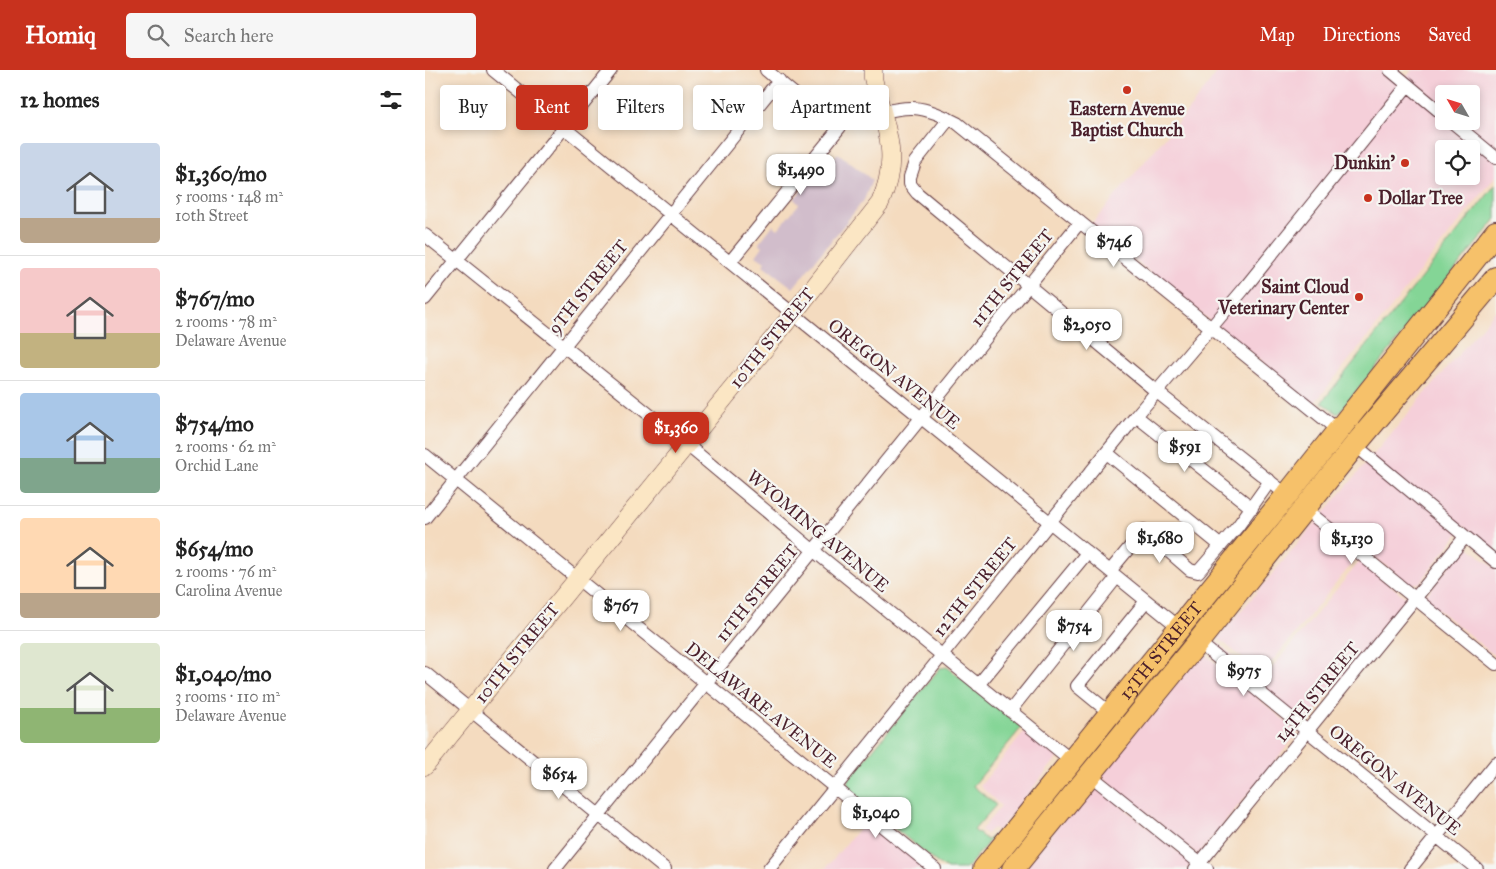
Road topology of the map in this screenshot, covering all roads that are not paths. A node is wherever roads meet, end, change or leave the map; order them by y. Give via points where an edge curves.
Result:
1 (493, 70) edge
2 (611, 70) edge
3 (766, 70) edge
4 (873, 70) edge
5 (1390, 70) edge
6 (779, 80) junction
7 (785, 85) edge
8 (875, 85) edge
9 (1408, 85) junction
10 (516, 89) edge
11 (588, 98) edge
12 (1435, 108) edge
13 (889, 112) edge
14 (949, 119) junction
15 (562, 130) edge
16 (566, 130) edge
17 (837, 130) edge
18 (886, 130) edge
19 (1462, 130) edge
20 (1496, 158) edge
21 (669, 213) junction
22 (1080, 222) junction
23 (1496, 232) edge
24 (425, 235) edge
25 (456, 260) junction
26 (1496, 260) edge
27 (730, 262) junction
28 (1496, 278) edge
29 (1029, 285) junction
30 (425, 299) edge
31 (793, 314) junction
32 (1210, 328) junction
33 (1441, 341) junction
34 (563, 347) junction
35 (1157, 392) junction
36 (1136, 416) junction
37 (921, 418) junction
38 (1347, 438) junction
39 (686, 444) junction
40 (1107, 452) junction
41 (425, 455) edge
42 (456, 480) junction
43 (1270, 481) junction
44 (1296, 502) junction
45 (1259, 514) junction
46 (425, 518) edge
47 (1050, 523) junction
48 (1465, 537) junction
49 (1221, 546) junction
50 (1272, 550) junction
51 (814, 551) junction
52 (1087, 553) junction
53 (1496, 562) edge
54 (1114, 574) junction
55 (577, 579) junction
56 (1416, 599) junction
57 (1146, 601) junction
58 (1180, 628) junction
59 (1198, 642) junction
60 (941, 655) junction
61 (1496, 664) edge
62 (425, 673) edge
63 (706, 683) junction
64 (978, 685) junction
65 (470, 710) junction
66 (1010, 710) junction
67 (1110, 713) junction
68 (1136, 719) junction
69 (1307, 731) junction
70 (1072, 761) junction
71 (1496, 763) edge
72 (425, 766) edge
73 (1090, 775) junction
74 (835, 788) junction
75 (599, 814) junction
76 (1436, 836) junction
77 (1029, 849) junction
78 (1201, 867) edge
79 (555, 869) edge
80 (665, 869) edge
81 (769, 869) edge
82 (935, 869) edge
83 (984, 869) edge
84 (1013, 869) edge
85 (1410, 869) edge
86 (1477, 869) edge

1 - 10 street, OREGON AVENUE
2 - 11 street
3 - 6 street
4 - 8 street, 10TH STREET
5 - 9 street
6 - 7 street
6 - 21 street, 9TH STREET
9 - 12 street
9 - 32 street, 12TH STREET
13 - 14 street via 911,108
14 - 22 street
14 - 29 street via 915,162 910,184 921,198
15 - 25 street
16 - 21 street, OREGON AVENUE
17 - 27 street
18 - 31 street, 10TH STREET via 892,168 880,202
19 - 20 street
21 - 27 street, OREGON AVENUE
21 - 34 street, 9TH STREET
22 - 29 street, 11TH STREET
22 - 32 street
23 - 38 highway via 1426,320
24 - 25 street, WYOMING AVENUE
25 - 30 street
25 - 34 street, WYOMING AVENUE
26 - 33 highway via 1447,319
27 - 31 street, OREGON AVENUE
28 - 33 highway
29 - 35 street
29 - 37 street, 11TH STREET
31 - 37 street, OREGON AVENUE
31 - 39 street, 10TH STREET
32 - 35 street, 12TH STREET
32 - 38 street
33 - 38 highway
34 - 39 street, WYOMING AVENUE
34 - 42 street, 9TH STREET
35 - 36 street, 12TH STREET
35 - 43 street
36 - 40 street, 12TH STREET
36 - 45 street
37 - 47 street, OREGON AVENUE
37 - 51 street, 11TH STREET
38 - 44 highway, 13TH STREET
38 - 48 street
38 - 50 highway via 1281,521
39 - 51 street, WYOMING AVENUE
39 - 55 street, 10TH STREET
40 - 47 street, 12TH STREET
40 - 49 street
41 - 42 street, DELAWARE AVENUE
42 - 46 street, 9TH STREET
42 - 55 street, DELAWARE AVENUE
43 - 44 street
43 - 45 street
44 - 45 highway, 13TH STREET
44 - 50 highway, 13TH STREET
44 - 56 street
45 - 49 street
45 - 58 highway, 13TH STREET
45 - 59 highway via 1257,548 1197,623
47 - 52 street, OREGON AVENUE
47 - 60 street, 12TH STREET
48 - 53 street
48 - 56 street, 14TH STREET
49 - 54 street via 1198,572 1190,570 1143,530
50 - 59 highway, 13TH STREET
51 - 60 street, WYOMING AVENUE
51 - 63 street, 11TH STREET
52 - 54 street, OREGON AVENUE
52 - 64 street
54 - 57 street, OREGON AVENUE
54 - 66 street
55 - 63 street, DELAWARE AVENUE
55 - 65 street, 10TH STREET
56 - 61 street
56 - 69 street, 14TH STREET
57 - 58 street, OREGON AVENUE
57 - 67 street via 1077,686
58 - 67 highway, 13TH STREET
58 - 68 highway via 1183,638 1180,646 1144,690
59 - 68 highway, 13TH STREET
59 - 69 street, OREGON AVENUE
60 - 64 street, WYOMING AVENUE
60 - 74 street, 12TH STREET
62 - 65 street
63 - 74 street, DELAWARE AVENUE
63 - 75 street, 11TH STREET
64 - 66 street, WYOMING AVENUE
65 - 72 street, 10TH STREET
65 - 75 street
66 - 70 street, WYOMING AVENUE
67 - 70 highway, 13TH STREET
67 - 73 highway via 1110,728 1088,757
68 - 73 highway, 13TH STREET
69 - 76 street, OREGON AVENUE
69 - 78 street, 14TH STREET
70 - 77 highway via 1072,780 1037,823
70 - 83 highway, 13TH STREET
71 - 76 street
73 - 77 highway, 13TH STREET
73 - 78 street
74 - 81 street, 12TH STREET
74 - 82 street, DELAWARE AVENUE
75 - 79 street, 11TH STREET
75 - 80 street
76 - 85 street
76 - 86 street, OREGON AVENUE
77 - 84 highway, 13TH STREET

